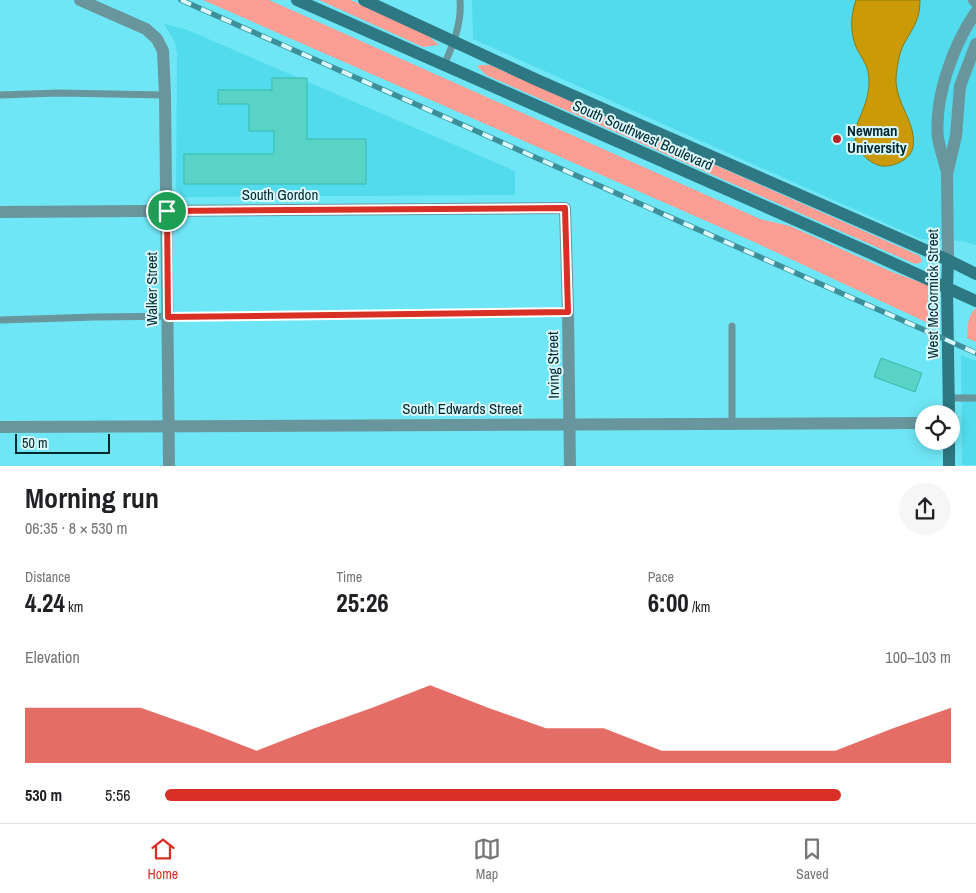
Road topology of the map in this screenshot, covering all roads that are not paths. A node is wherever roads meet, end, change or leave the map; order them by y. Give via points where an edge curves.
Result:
1 (80, 0) edge
2 (297, 0) edge
3 (364, 0) edge
4 (460, 0) edge
5 (976, 12) edge
6 (455, 42) junction
7 (976, 44) edge
8 (444, 65) junction
9 (0, 95) edge
10 (166, 95) junction
11 (947, 174) junction
12 (561, 208) joint
13 (167, 211) junction
14 (0, 212) edge
15 (948, 260) junction
16 (976, 274) edge
17 (947, 289) junction
18 (976, 301) edge
19 (568, 312) junction
20 (168, 317) junction
21 (0, 320) edge
22 (732, 326) dead end
23 (948, 398) junction
24 (976, 398) edge
25 (948, 405) edge
26 (915, 423) edge
27 (570, 424) junction
28 (732, 424) junction
29 (169, 426) junction
30 (0, 427) edge
31 (949, 450) edge
32 (169, 466) edge
33 (570, 466) edge
34 (949, 466) edge

1 - 10 street, Walker Street via 146,30 157,39 162,51
2 - 8 main road, South Southwest Boulevard
3 - 6 main road, South Southwest Boulevard
4 - 6 lane
5 - 11 street, West McCormick Street via 964,29 943,83 938,137
6 - 8 lane
6 - 15 main road, South Southwest Boulevard
7 - 11 street, West McCormick Street via 960,86 956,136
8 - 17 main road, South Southwest Boulevard
9 - 10 lane
10 - 13 street, Walker Street
11 - 15 street, West McCormick Street
12 - 13 street, South Gordon
12 - 19 street, Irving Street via 565,208
13 - 14 street, South Gordon
13 - 20 street, Walker Street
15 - 16 main road, South Southwest Boulevard
15 - 17 main road, West McCormick Street
17 - 18 main road, South Southwest Boulevard
17 - 23 main road, West McCormick Street
19 - 20 lane
19 - 27 street, Irving Street
20 - 21 lane
20 - 29 street, Walker Street
22 - 28 lane
23 - 24 lane
23 - 25 main road, West McCormick Street
26 - 28 street, South Edwards Street
27 - 28 street, South Edwards Street
27 - 29 street, South Edwards Street
27 - 33 street, Irving Street
29 - 30 street, South Edwards Street
29 - 32 street, Walker Street
31 - 34 main road

